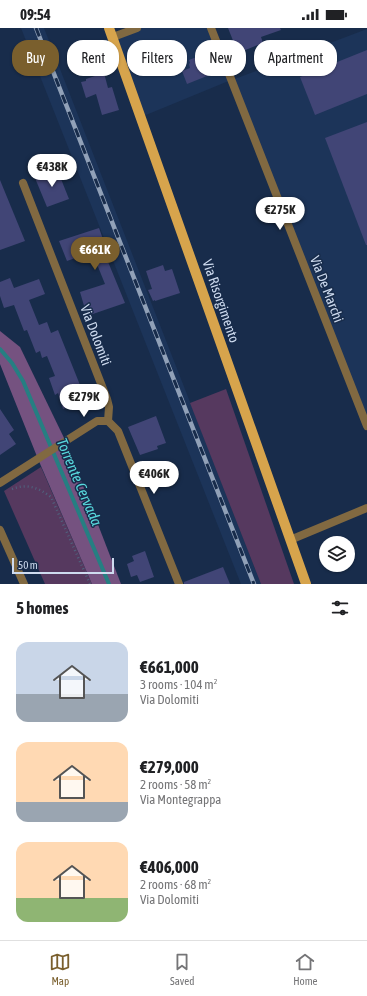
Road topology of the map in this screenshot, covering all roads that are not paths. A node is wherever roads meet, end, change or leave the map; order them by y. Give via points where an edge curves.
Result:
1 (137, 28) edge
2 (211, 28) edge
3 (111, 32) edge
4 (23, 183) dead end
5 (108, 421) junction
6 (367, 426) edge
7 (0, 483) edge
8 (367, 508) edge
9 (0, 530) edge
10 (290, 540) junction
11 (24, 584) edge
12 (179, 584) edge
13 (306, 584) edge

1 - 3 street
2 - 6 street, Via De Marchi
3 - 10 main road, Via Risorgimento
4 - 5 street, Via Dolomiti via 107,399
5 - 7 street via 97,421
5 - 12 street via 118,431
8 - 10 street
9 - 11 street
10 - 13 main road, Via Risorgimento

